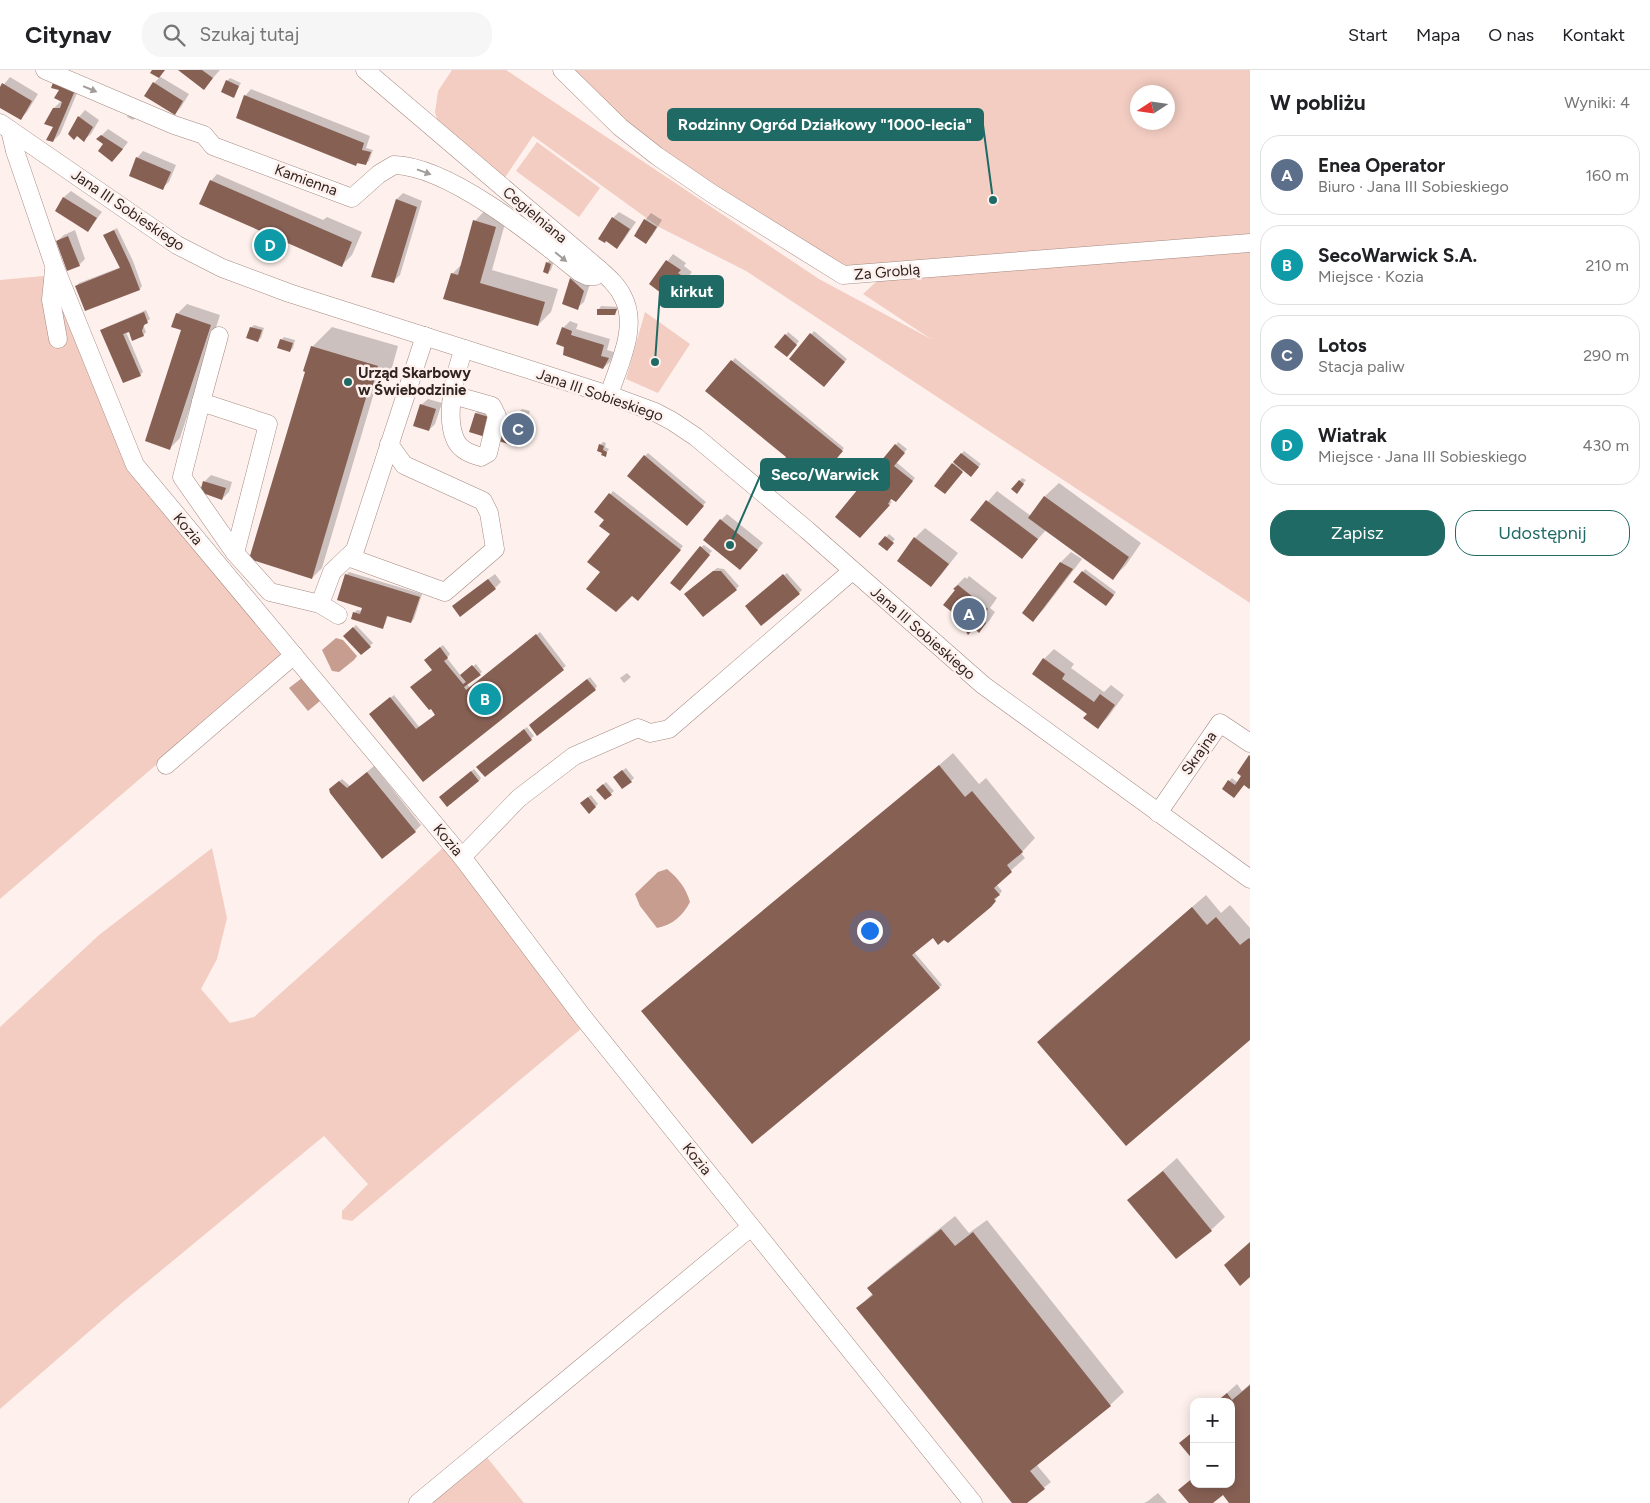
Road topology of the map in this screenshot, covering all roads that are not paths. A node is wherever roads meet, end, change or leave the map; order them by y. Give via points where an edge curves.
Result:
1 (45, 70) edge
2 (365, 70) edge
3 (562, 70) edge
4 (5, 126) edge
5 (1250, 243) edge
6 (54, 265) junction
7 (600, 270) junction
8 (219, 336) dead end
9 (424, 336) junction
10 (58, 338) dead end
11 (464, 349) junction
12 (453, 395) dead end
13 (609, 395) junction
14 (201, 402) junction
15 (389, 444) junction
16 (235, 554) junction
17 (348, 557) junction
18 (852, 571) junction
19 (320, 604) junction
20 (338, 615) dead end
21 (294, 655) junction
22 (1250, 743) edge
23 (166, 766) dead end
24 (1158, 813) junction
25 (462, 857) junction
26 (1250, 879) edge
27 (751, 1227) junction
28 (418, 1503) edge
29 (973, 1503) edge

1 -> 7 street, Kamienna via 204,135 213,146 352,198 394,165 414,168 456,185 499,211 579,272 595,276
2 - 7 street, Cegielniana
3 - 5 street, Za Groblą via 620,127 657,156 842,275
4 - 6 street, Kozia
4 - 9 street, Jana III Sobieskiego via 176,245 222,268 289,293
6 - 10 street via 51,300
6 - 21 street, Kozia via 135,465
7 - 13 street, Cegielniana via 618,289 628,314 628,333
8 - 14 street
9 - 11 street, Jana III Sobieskiego
9 - 15 street
11 - 12 street
11 - 13 street, Jana III Sobieskiego
13 - 18 street, Jana III Sobieskiego via 672,420 696,437
14 - 16 street via 182,477
14 - 16 street via 268,424
15 - 17 street via 355,550
15 - 17 street via 404,465 483,501 489,513 495,548 446,592
16 - 19 street via 270,592
17 - 19 street via 332,572
18 - 24 street, Jana III Sobieskiego via 983,685
18 - 25 street via 669,729 650,733 638,728 574,756 519,798
19 - 20 street
21 - 23 street
21 - 25 street, Kozia
22 - 24 street, Skrajna via 1220,723
24 - 26 street, Jana III Sobieskiego
25 - 27 street, Kozia via 582,1016
27 - 28 street
27 - 29 street, Kozia

